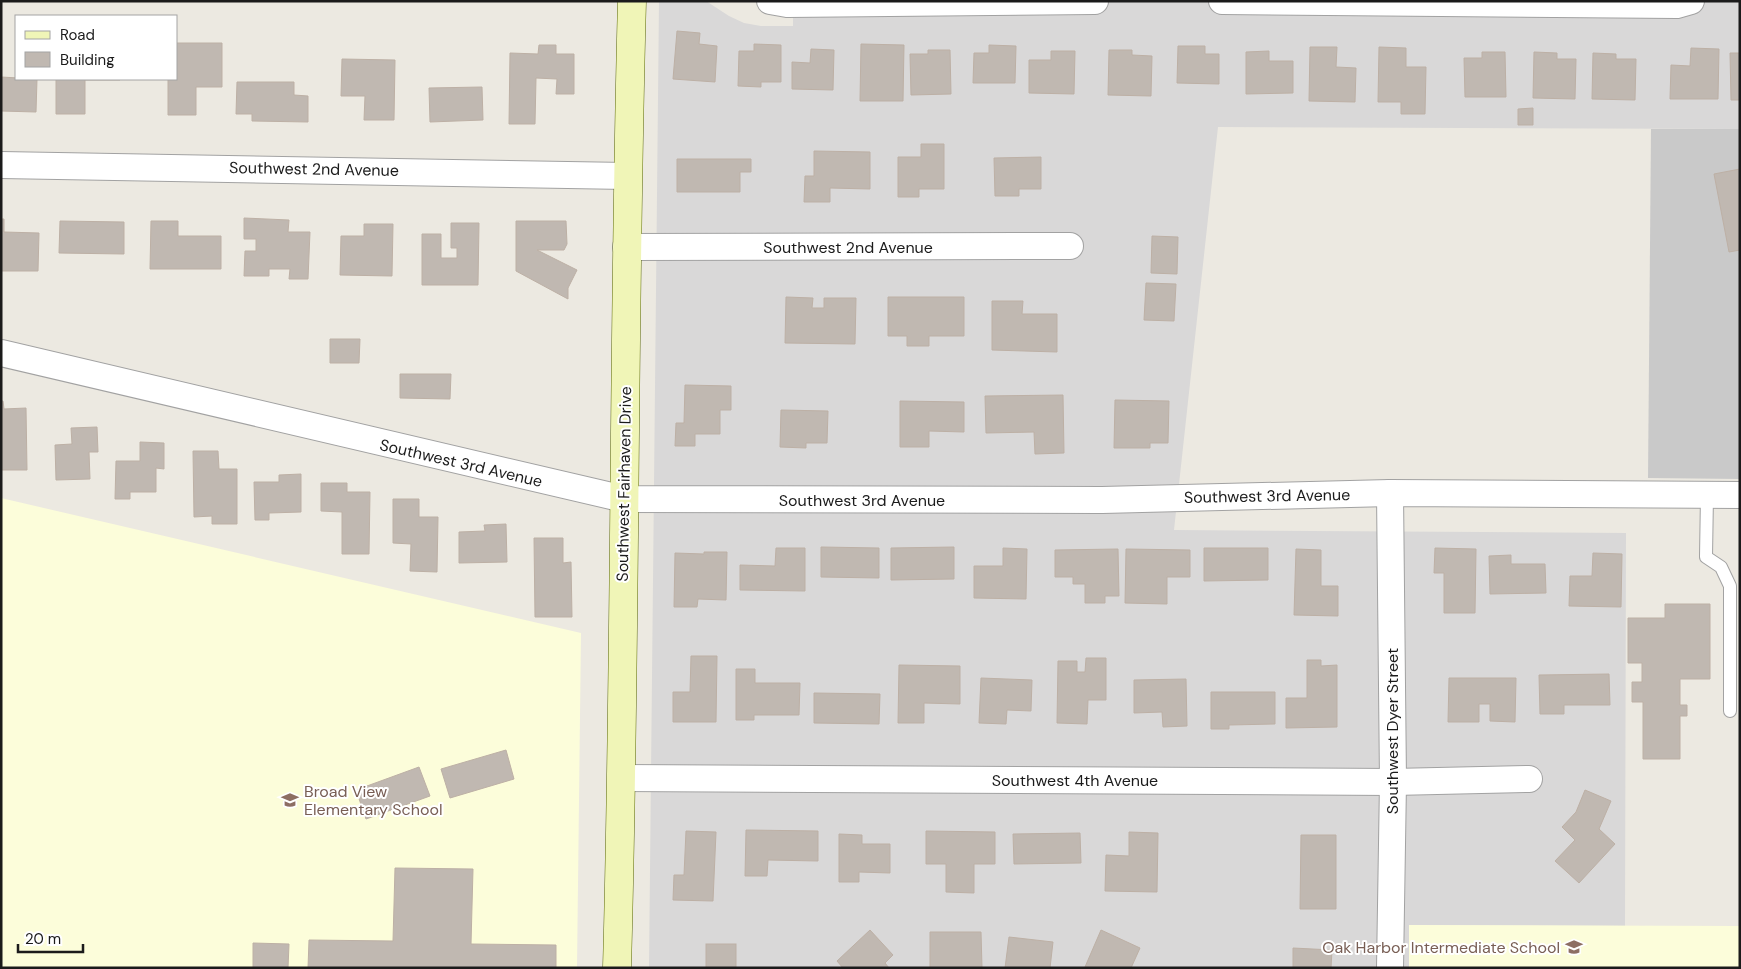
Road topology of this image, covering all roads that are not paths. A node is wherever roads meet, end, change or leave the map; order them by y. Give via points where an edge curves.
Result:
1 (632, 1) edge
2 (770, 1) edge
3 (1096, 1) edge
4 (1222, 1) edge
5 (1691, 1) edge
6 (918, 2) edge
7 (1441, 3) edge
8 (1582, 3) edge
9 (1, 165) edge
10 (627, 176) junction
11 (1070, 246) dead end
12 (626, 247) junction
13 (1, 354) edge
14 (1390, 494) junction
15 (1707, 495) junction
16 (1740, 495) edge
17 (624, 499) junction
18 (1730, 711) dead end
19 (621, 778) junction
20 (1529, 779) dead end
21 (1394, 782) junction
22 (617, 968) edge
23 (1390, 968) edge

1 - 10 street, Southwest Fairhaven Drive
2 - 6 street via 787,4
3 - 6 street
4 - 7 street
5 - 8 street via 1677,5
7 - 8 street
9 - 10 street, Southwest 2nd Avenue
10 - 12 street, Southwest Fairhaven Drive
11 - 12 street, Southwest 2nd Avenue
12 - 17 street, Southwest Fairhaven Drive
13 - 17 street, Southwest 3rd Avenue
14 - 15 street, Southwest 3rd Avenue
14 - 17 street, Southwest 3rd Avenue via 1102,500
14 - 21 street, Southwest Dyer Street
15 - 16 street, Southwest 3rd Avenue
15 - 18 lane via 1706,556 1721,567 1730,586
17 - 19 street, Southwest Fairhaven Drive
19 - 21 street, Southwest 4th Avenue
19 - 22 street, Southwest Fairhaven Drive
20 - 21 street, Southwest 4th Avenue
21 - 23 street, Southwest Dyer Street

